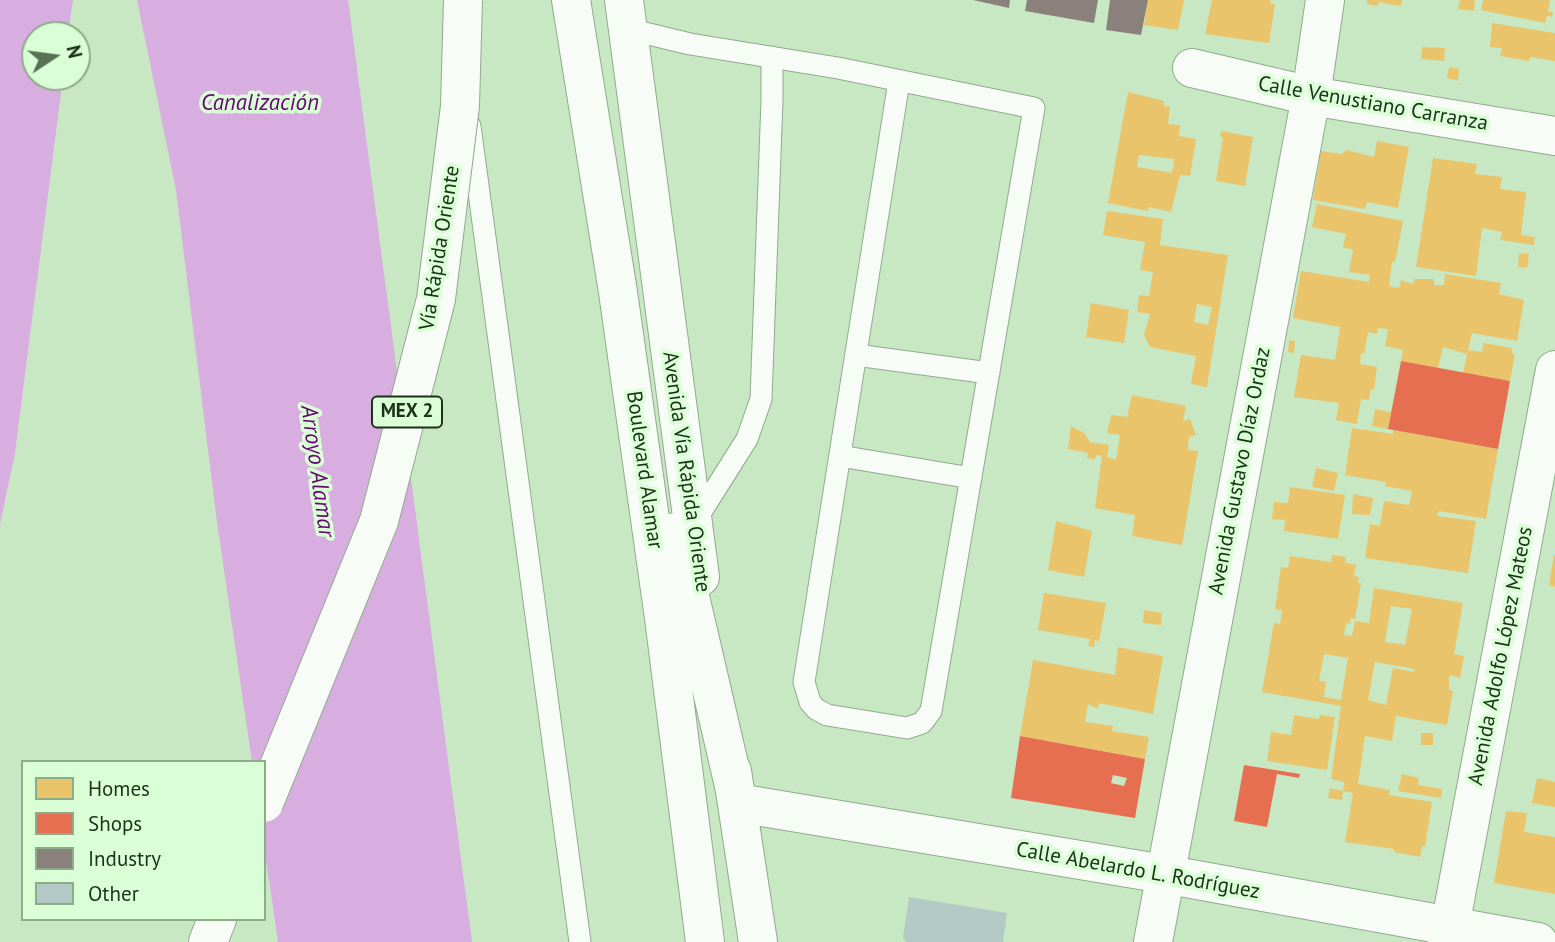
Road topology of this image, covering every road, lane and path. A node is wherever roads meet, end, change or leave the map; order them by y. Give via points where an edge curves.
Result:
1 (453, 0) edge
2 (463, 0) edge
3 (571, 0) edge
4 (1325, 0) edge
5 (626, 14) edge
6 (772, 57) junction
7 (1192, 68) dead end
8 (899, 81) junction
9 (1311, 96) junction
10 (1555, 136) edge
11 (618, 292) junction
12 (856, 355) junction
13 (1555, 370) edge
14 (989, 373) junction
15 (840, 456) junction
16 (971, 478) junction
17 (693, 525) junction
18 (266, 798) edge
19 (738, 803) junction
20 (1164, 874) junction
21 (216, 921) edge
22 (1448, 934) edge
23 (761, 938) edge
24 (208, 942) edge
25 (580, 942) edge
26 (705, 942) edge
27 (1153, 942) edge
28 (1538, 942) edge

1 - 25 lane
2 - 18 main road, Vía Rápida Oriente / MEX 2, bridge via 460,106 436,299 379,521
3 - 11 main road, Boulevard Alamar
4 - 9 main road, Avenida Gustavo Díaz Ordaz
5 - 6 lane via 690,44
5 - 17 main road, Avenida Vía Rápida Oriente
6 - 8 lane
6 - 17 lane via 761,399 747,439
7 - 9 main road, Calle Venustiano Carranza
8 - 12 lane
8 - 14 lane via 1034,108
9 - 10 main road, Calle Venustiano Carranza
9 - 20 main road, Avenida Gustavo Díaz Ordaz
11 - 19 main road
11 - 26 main road, Boulevard Alamar
12 - 14 lane
12 - 15 lane
13 - 22 main road, Avenida Adolfo López Mateos
14 - 16 lane
15 - 16 lane
15 - 16 lane via 804,681 810,702 827,715 907,728 922,723 931,711
17 - 19 main road, Avenida Vía Rápida Oriente
19 - 20 main road, Calle Abelardo L. Rodríguez
19 - 23 main road, Avenida Vía Rápida Oriente
20 - 22 main road, Calle Abelardo L. Rodríguez
20 - 27 main road, Avenida Gustavo Díaz Ordaz
21 - 24 main road
22 - 28 main road, Calle Abelardo L. Rodríguez

